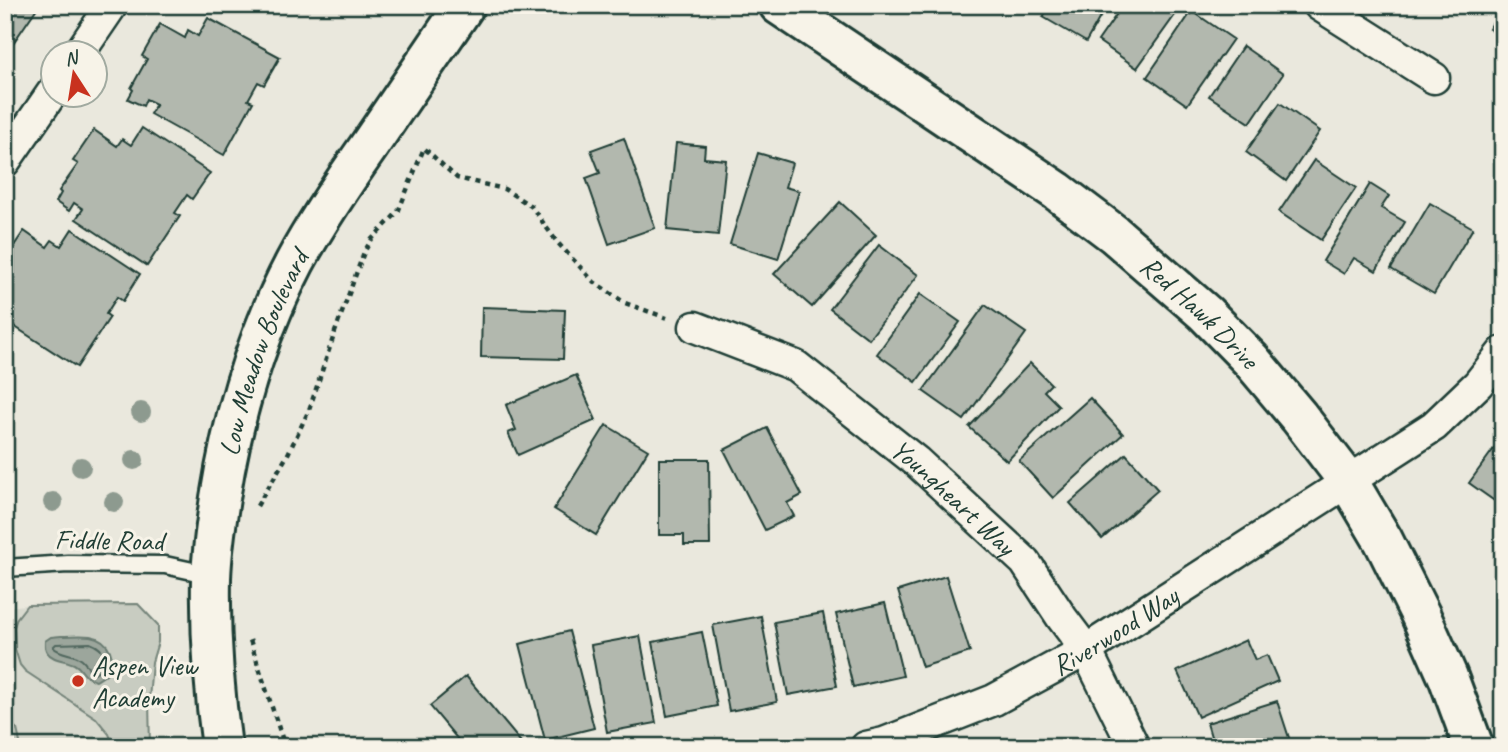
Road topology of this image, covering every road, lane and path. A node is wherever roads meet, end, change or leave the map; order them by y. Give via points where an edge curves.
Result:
1 (112, 5) edge
2 (465, 5) edge
3 (779, 5) edge
4 (1319, 5) edge
5 (90, 38) edge
6 (1434, 78) dead end
7 (42, 108) edge
8 (5, 161) edge
9 (695, 327) joint
10 (1503, 352) edge
11 (1348, 481) junction
12 (255, 509) dead end
13 (5, 568) edge
14 (211, 575) junction
15 (248, 634) dead end
16 (1086, 650) junction
17 (222, 747) edge
18 (285, 747) edge
19 (866, 747) edge
20 (1134, 747) edge
21 (1474, 747) edge

1 - 5 street
2 - 14 street, Low Meadow Boulevard via 328,206 268,320 243,387 228,452
3 - 11 street, Red Hawk Drive via 1057,191 1144,259 1251,360
4 - 6 street
7 - 8 street
9 - 12 path via 625,303 594,282 556,242 531,206 504,189 457,178 424,148 398,212 364,253 309,410
9 - 16 street, Youngheart Way via 796,366 917,462 1025,562
10 - 11 street, Riverwood Way via 1478,384 1434,426
11 - 16 street, Riverwood Way
11 - 21 street, Red Hawk Drive via 1420,614
13 - 14 lane, Fiddle Road via 165,565
14 - 17 street, Low Meadow Boulevard
15 - 18 path
16 - 19 street, Riverwood Way via 994,700
16 - 20 street, Youngheart Way

